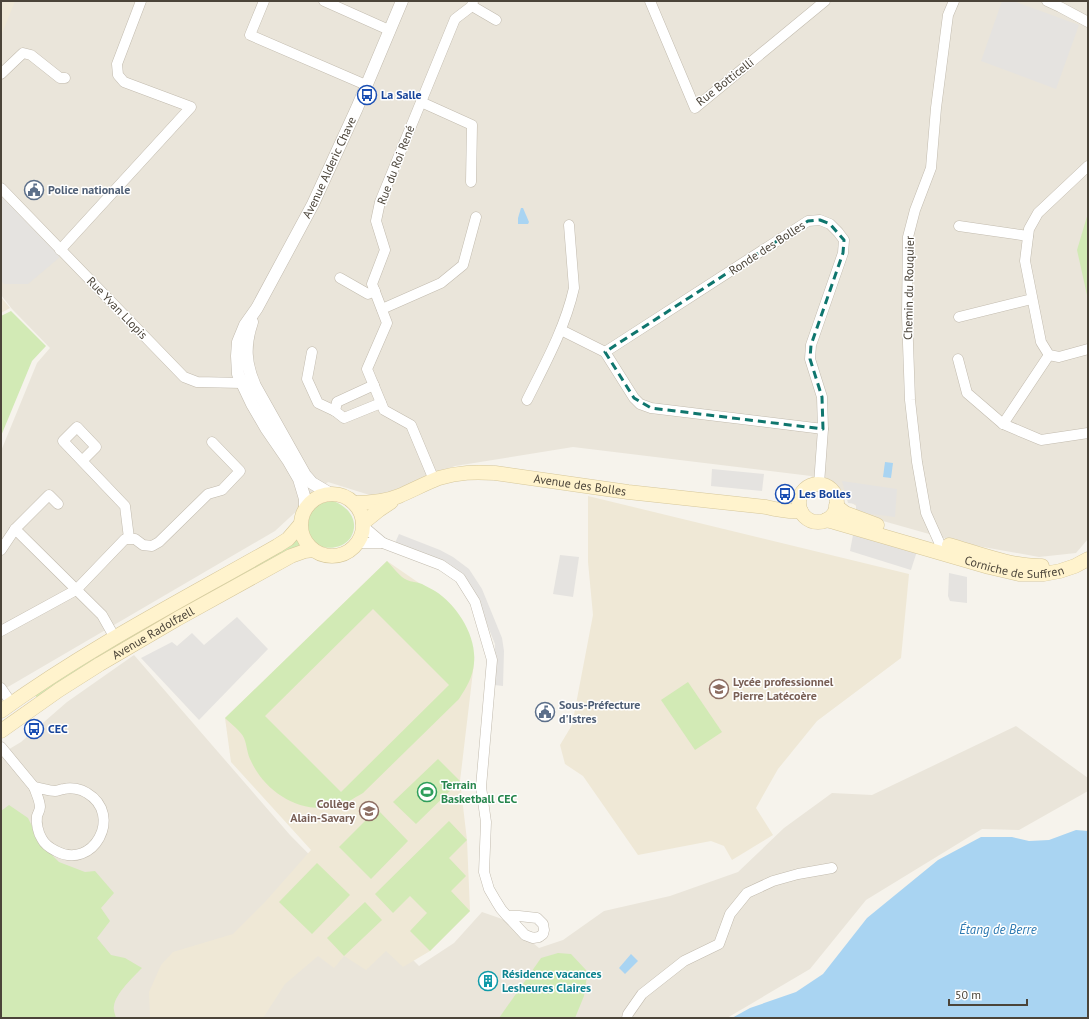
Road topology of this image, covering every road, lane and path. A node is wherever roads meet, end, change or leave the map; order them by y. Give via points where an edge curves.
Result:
1 (141, 1) edge
2 (264, 1) edge
3 (324, 1) edge
4 (402, 1) edge
5 (650, 1) edge
6 (825, 1) edge
7 (954, 1) edge
8 (1048, 1) edge
9 (473, 4) edge
10 (496, 20) dead end
11 (1088, 22) edge
12 (390, 30) junction
13 (1, 74) edge
14 (65, 78) dead end
15 (366, 85) junction
16 (421, 102) junction
17 (1088, 166) edge
18 (471, 182) dead end
19 (1, 188) edge
20 (476, 217) dead end
21 (569, 225) dead end
22 (959, 226) dead end
23 (1028, 236) junction
24 (60, 250) junction
25 (340, 278) dead end
26 (375, 291) junction
27 (1032, 299) junction
28 (382, 309) junction
29 (959, 317) dead end
30 (561, 330) junction
31 (1088, 349) edge
32 (312, 352) dead end
33 (605, 352) junction
34 (1049, 355) junction
35 (958, 359) dead end
36 (247, 382) junction
37 (374, 385) junction
38 (527, 400) dead end
39 (381, 403) junction
40 (335, 411) junction
41 (1003, 424) junction
42 (823, 429) junction
43 (1088, 432) edge
44 (212, 442) dead end
45 (82, 461) dead end
46 (434, 480) junction
47 (819, 484) junction
48 (329, 494) junction
49 (398, 496) junction
50 (354, 503) junction
51 (58, 504) dead end
52 (800, 504) junction
53 (836, 506) junction
54 (305, 508) junction
55 (826, 520) junction
56 (300, 525) junction
57 (363, 525) junction
58 (15, 529) junction
59 (129, 538) junction
60 (357, 543) junction
61 (383, 543) junction
62 (940, 547) junction
63 (1, 550) edge
64 (313, 550) junction
65 (1088, 554) edge
66 (1088, 559) edge
67 (76, 590) junction
68 (1, 631) edge
69 (115, 638) junction
70 (1, 688) edge
71 (6, 708) edge
72 (1, 731) edge
73 (1, 748) edge
74 (34, 787) junction
75 (832, 868) dead end
76 (507, 916) dead end
77 (627, 1018) edge

1 - 24 street via 117,64 118,75 124,82 191,107
2 - 15 street via 250,35
3 - 12 street
4 - 12 street, Avenue Alderic Chave
5 - 6 street, Rue Botticelli via 695,108
7 - 62 street, Chemin du Rouquier via 948,15 931,168 908,237 910,400 926,513
8 - 11 street
9 - 10 street
9 - 16 street, Rue du Roi René via 455,19
12 - 15 street, Avenue Alderic Chave
13 - 14 street via 23,53 31,55 60,78
15 - 36 street, Avenue Alderic Chave via 313,204 238,342 238,374
16 - 18 street via 472,125
16 - 26 street, Rue du Roi René via 380,202 376,221 385,250 372,284
17 - 23 street via 1038,213
19 - 24 street, Rue Yvan Llopis
20 - 28 street via 463,265 441,283
21 - 30 street via 574,288
22 - 23 street
23 - 27 street via 1025,262
24 - 36 street, Rue Yvan Llopis via 184,377 197,382
25 - 26 street via 368,294
26 - 28 street, Rue du Roi René
27 - 29 street
27 - 34 street via 1041,342
28 - 37 street, Rue du Roi René via 387,323 367,368
30 - 33 street
30 - 38 street
31 - 34 street via 1059,357
32 - 40 street via 307,379 318,403
33 - 42 street via 634,398 640,404 651,408
33 - 42 street, Ronde des Bolles via 808,221 820,220 830,224 844,240 843,253 811,345 810,359 822,397
34 - 41 street
35 - 41 street via 967,393
36 - 48 street, Avenue Alderic Chave via 272,417 305,475
36 - 54 street, Avenue Alderic Chave via 259,416 299,479
37 - 39 street, Rue du Roi René
37 - 40 street via 337,402
39 - 40 street via 344,418
39 - 46 street, Rue du Roi René via 384,410 411,425
41 - 43 street via 1041,440
42 - 47 street, Ronde des Bolles
44 - 59 street via 240,470 222,490 208,494 159,542 152,546 143,545
45 - 59 street via 125,506
46 - 49 main road, Avenue des Bolles
46 - 52 main road, Avenue des Bolles via 458,473 495,473 628,492 766,507 780,511 793,512
47 - 52 main road via 812,485 802,492
47 - 53 main road via 831,490 835,496
48 - 50 main road via 346,497
48 - 54 main road via 314,498
49 - 50 main road, Avenue des Bolles via 368,503
49 - 57 main road, Avenue des Bolles
50 - 57 main road
51 - 58 street via 49,496
52 - 55 main road via 804,516 809,520
53 - 55 main road via 834,513
53 - 62 main road via 853,517
54 - 56 main road
55 - 62 main road
56 - 64 main road via 302,536
56 - 69 main road, Avenue Radolfzell via 278,546
57 - 60 main road
57 - 61 street
58 - 63 street
58 - 67 street
59 - 67 street via 125,539
60 - 61 street
60 - 64 main road via 343,554 333,556
61 - 76 street via 441,565 460,578 476,602 492,660 481,788 486,822 484,872 489,889
62 - 65 main road, Corniche de Suffren via 1032,566 1064,563
62 - 66 main road, Corniche de Suffren via 1019,574 1060,571
64 - 72 main road, Avenue Radolfzell via 291,556 134,644 59,690
67 - 68 street
67 - 69 street via 102,615
69 - 71 main road, Avenue Radolfzell
70 - 71 street
73 - 74 street
74 - 74 street via 40,807 37,818 42,840 60,854 83,853 92,847 104,829 104,818 95,799 77,788 56,791
75 - 77 street via 773,881 747,893 730,914 719,944 684,961 642,994

